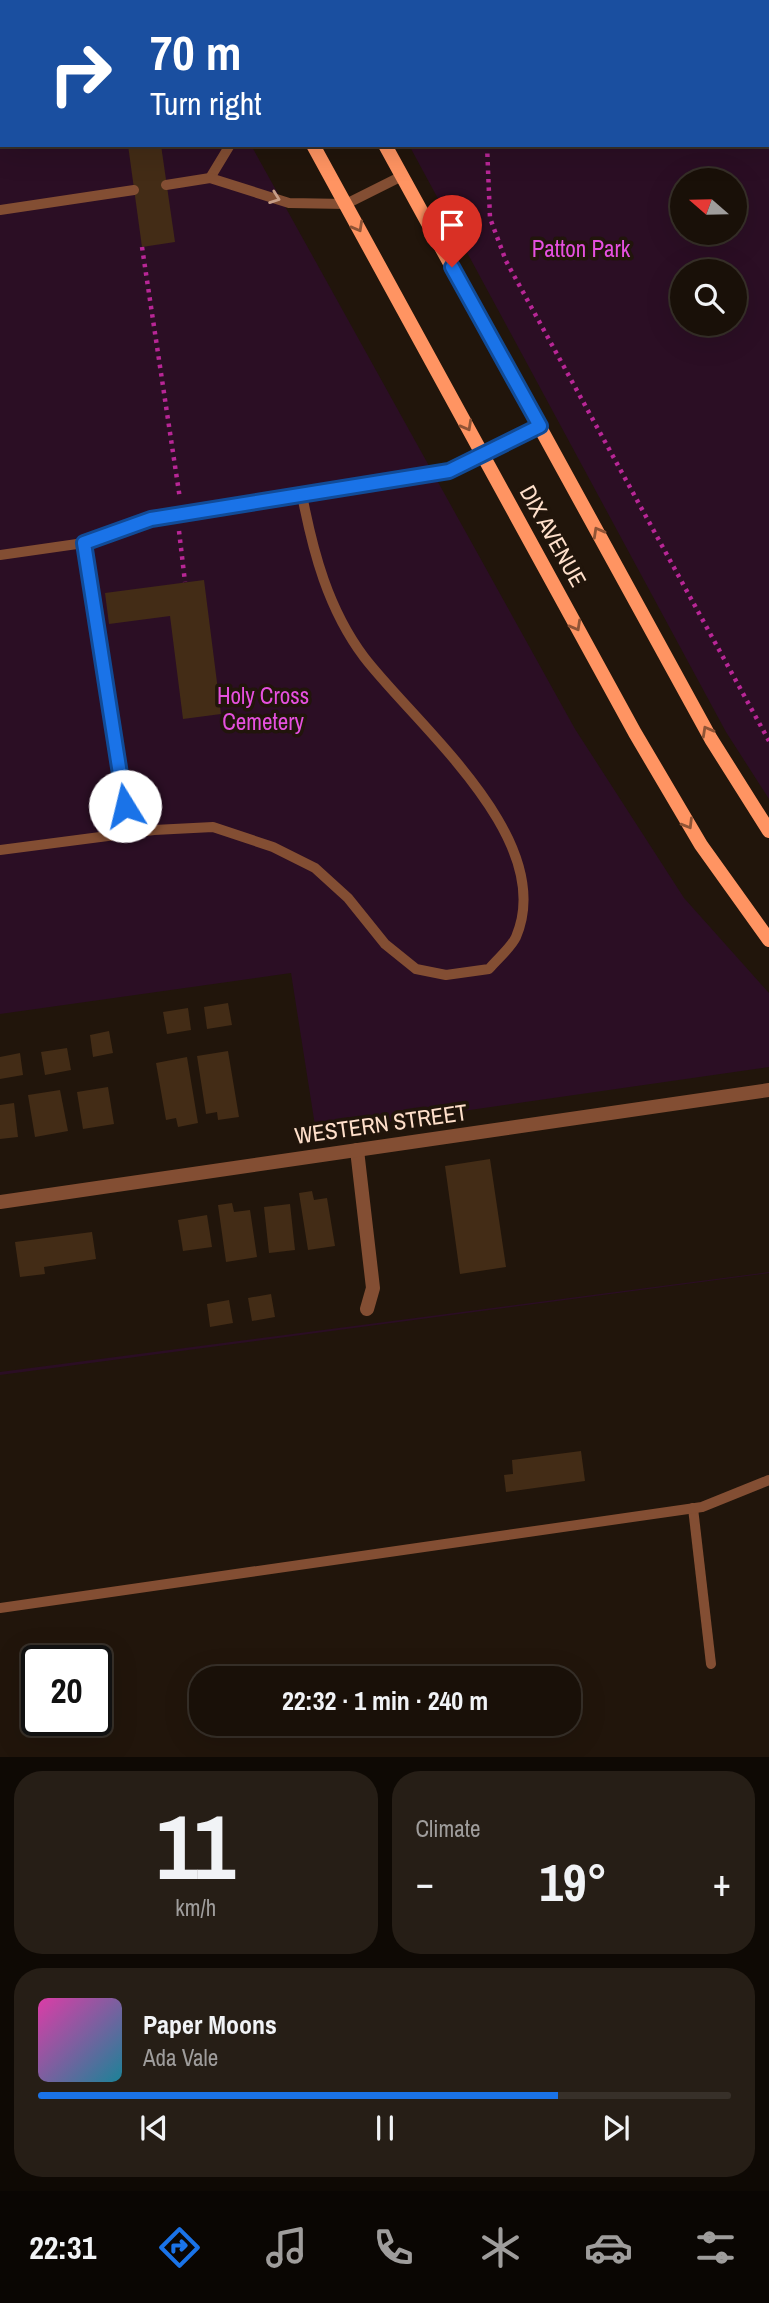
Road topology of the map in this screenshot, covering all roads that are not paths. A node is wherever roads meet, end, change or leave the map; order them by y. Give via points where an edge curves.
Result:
1 (229, 147) edge
2 (314, 147) edge
3 (386, 147) edge
4 (402, 176) junction
5 (210, 178) junction
6 (166, 185) dead end
7 (134, 190) dead end
8 (346, 204) junction
9 (0, 210) edge
10 (540, 426) junction
11 (483, 455) junction
12 (302, 495) junction
13 (84, 543) junction
14 (0, 555) edge
15 (769, 831) edge
16 (129, 833) junction
17 (0, 850) edge
18 (769, 940) edge
19 (769, 1090) edge
20 (357, 1150) junction
21 (0, 1202) edge
22 (367, 1309) dead end
23 (768, 1481) edge
24 (769, 1496) edge
25 (692, 1508) junction
26 (0, 1608) edge
27 (711, 1664) dead end

1 - 5 lane
2 - 8 street, DIX AVENUE
3 - 4 street, DIX AVENUE
4 - 8 lane
4 - 10 street, DIX AVENUE
5 - 6 lane
5 -> 8 lane via 289,203
7 - 9 lane
8 -> 11 street, DIX AVENUE
10 - 11 lane
15 -> 10 street, DIX AVENUE via 711,738
11 - 12 lane via 449,471
11 -> 18 street, DIX AVENUE via 701,845
12 - 13 lane via 180,514 120,528
12 - 16 lane via 314,556 339,615 364,656 444,744 490,807 518,862 526,902 515,939 489,969 446,975 416,969 385,944 348,898 314,867 273,847 213,827
13 - 14 lane
13 - 16 lane
16 - 17 lane
19 - 20 street, WESTERN STREET
20 - 21 street, WESTERN STREET
20 - 22 street via 373,1288
23 - 24 lane
23 - 25 lane
25 - 26 lane
25 - 27 lane

